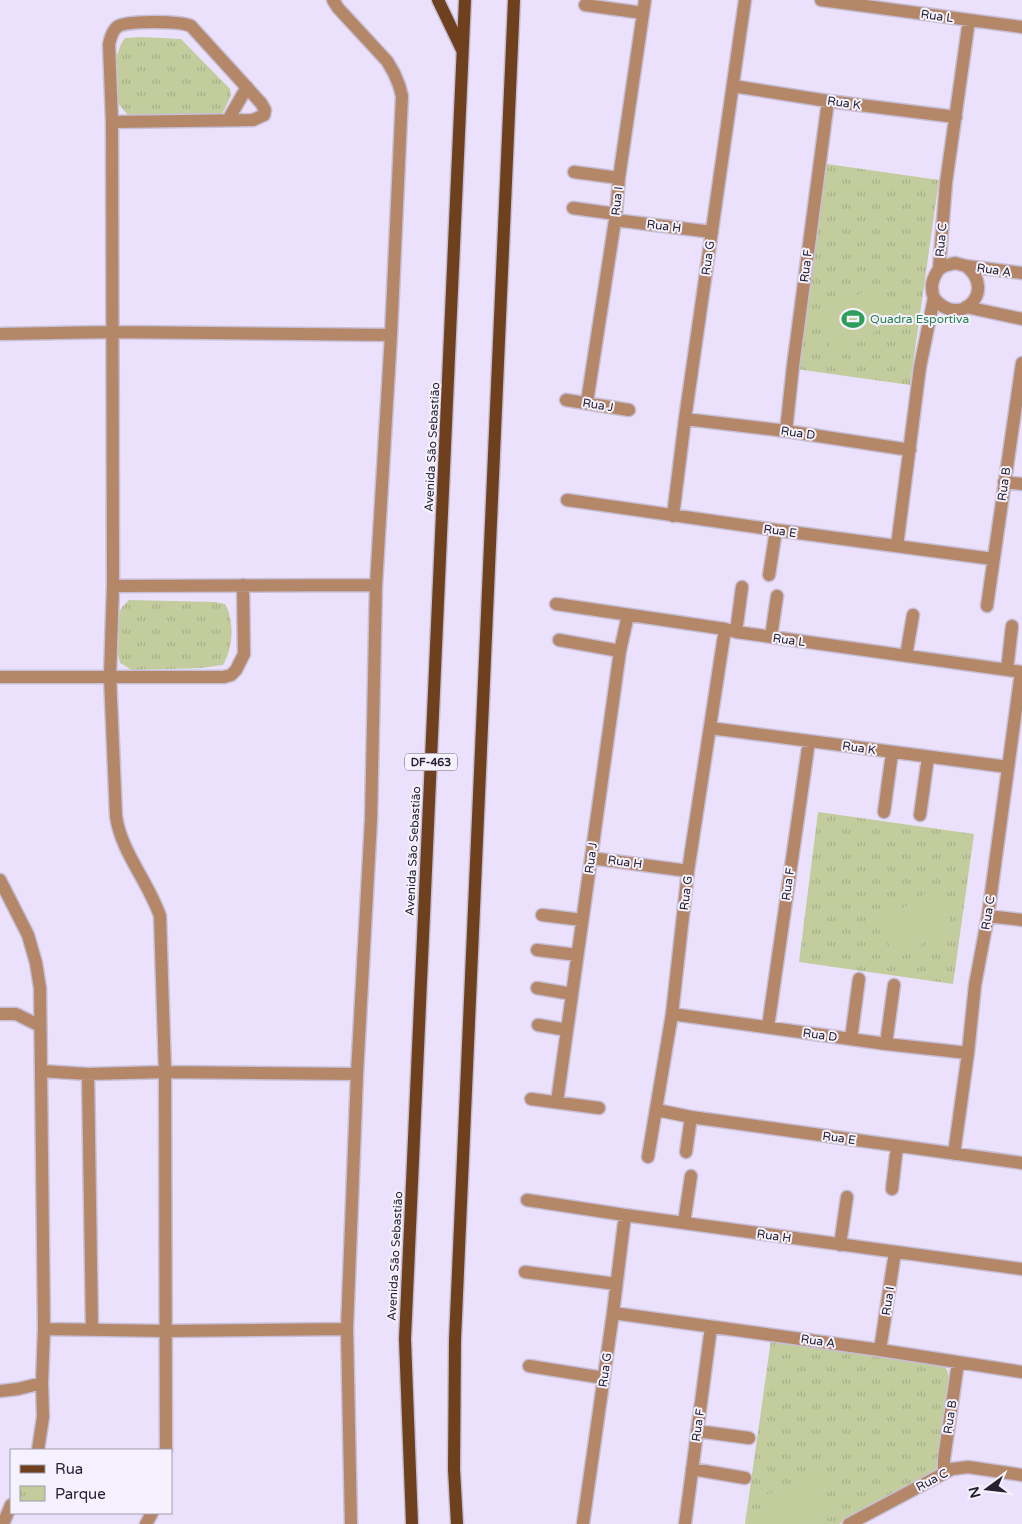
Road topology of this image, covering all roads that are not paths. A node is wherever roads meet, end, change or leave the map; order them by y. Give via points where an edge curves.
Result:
1 (438, 0) edge
2 (465, 0) edge
3 (514, 0) edge
4 (745, 0) edge
5 (821, 0) edge
6 (336, 3) edge
7 (883, 4) edge
8 (585, 5) dead end
9 (644, 6) edge
10 (969, 20) junction
11 (1022, 27) edge
12 (463, 52) junction
13 (733, 86) junction
14 (247, 87) junction
15 (828, 101) junction
16 (956, 117) junction
17 (228, 120) junction
18 (112, 122) junction
19 (574, 172) dead end
20 (619, 178) junction
21 (574, 208) dead end
22 (616, 217) junction
23 (712, 232) junction
24 (966, 266) junction
25 (939, 269) junction
26 (1022, 273) edge
27 (934, 298) junction
28 (966, 308) junction
29 (1022, 320) edge
30 (112, 332) junction
31 (0, 334) edge
32 (391, 335) junction
33 (1022, 363) edge
34 (566, 400) dead end
35 (587, 402) junction
36 (629, 410) dead end
37 (685, 419) junction
38 (786, 431) junction
39 (1016, 448) edge
40 (910, 450) junction
41 (1004, 482) junction
42 (1022, 484) edge
43 (567, 500) dead end
44 (673, 516) junction
45 (776, 530) junction
46 (897, 546) junction
47 (993, 559) junction
48 (769, 575) dead end
49 (243, 585) junction
50 (376, 585) junction
51 (113, 586) junction
52 (742, 587) dead end
53 (777, 596) dead end
54 (556, 604) dead end
55 (987, 606) dead end
56 (628, 615) junction
57 (913, 615) dead end
58 (1012, 626) dead end
59 (730, 631) junction
60 (771, 637) junction
61 (559, 640) dead end
62 (620, 651) junction
63 (906, 656) junction
64 (1007, 670) junction
65 (1021, 672) edge
66 (110, 676) junction
67 (0, 677) edge
68 (710, 728) junction
69 (809, 741) junction
70 (892, 753) junction
71 (928, 757) junction
72 (1008, 767) junction
73 (884, 812) dead end
74 (920, 816) dead end
75 (591, 858) junction
76 (688, 871) junction
77 (0, 880) edge
78 (542, 915) dead end
79 (988, 916) junction
80 (582, 920) junction
81 (1022, 920) edge
82 (537, 950) dead end
83 (577, 955) junction
84 (859, 979) dead end
85 (894, 986) dead end
86 (538, 988) dead end
87 (572, 994) junction
88 (0, 1014) edge
89 (672, 1014) junction
90 (538, 1025) dead end
91 (40, 1026) junction
92 (768, 1028) junction
93 (567, 1030) junction
94 (852, 1039) junction
95 (886, 1044) junction
96 (968, 1054) junction
97 (41, 1071) junction
98 (165, 1072) junction
99 (88, 1074) junction
100 (357, 1074) junction
101 (531, 1099) dead end
102 (556, 1102) junction
103 (599, 1108) dead end
104 (657, 1110) junction
105 (691, 1117) junction
106 (896, 1146) junction
107 (686, 1152) dead end
108 (954, 1154) junction
109 (648, 1157) dead end
110 (1022, 1163) edge
111 (691, 1176) dead end
112 (892, 1189) dead end
113 (847, 1197) dead end
114 (527, 1200) dead end
115 (625, 1215) junction
116 (684, 1223) junction
117 (840, 1245) junction
118 (895, 1252) junction
119 (1022, 1270) edge
120 (525, 1272) dead end
121 (616, 1284) junction
122 (613, 1313) junction
123 (711, 1327) junction
124 (44, 1329) junction
125 (92, 1329) junction
126 (347, 1329) junction
127 (166, 1331) junction
128 (880, 1350) junction
129 (958, 1363) junction
130 (529, 1366) dead end
131 (1022, 1372) edge
132 (604, 1378) junction
133 (42, 1383) junction
134 (0, 1391) edge
135 (697, 1431) junction
136 (749, 1438) dead end
137 (38, 1449) edge
138 (166, 1449) edge
139 (692, 1469) junction
140 (944, 1472) junction
141 (1022, 1475) edge
142 (745, 1478) dead end
143 (10, 1507) edge
144 (3, 1524) edge
145 (351, 1524) edge
146 (412, 1524) edge
147 (458, 1524) edge
148 (583, 1524) edge
149 (685, 1524) edge
150 (849, 1524) edge

1 - 12 main road
2 - 12 main road, Avenida São Sebastião / DF-463
3 - 147 main road via 455,1340 454,1469
4 - 13 street, Rua G
5 - 7 street, Rua L
6 - 32 street via 386,61 402,96
7 - 10 street, Rua L
8 - 9 street
9 - 20 street, Rua I
10 - 11 street, Rua L
10 - 16 street, Rua C
12 - 146 main road, Avenida São Sebastião / DF-463 via 405,1339
13 - 15 street, Rua K
13 - 23 street, Rua G
14 - 17 street
14 - 17 street via 265,110 264,115 253,120
14 - 18 street via 191,26 181,23 119,25 109,44
15 - 16 street, Rua K
15 - 38 street, Rua F
16 - 25 street, Rua C
17 - 18 street
18 - 30 street
19 - 20 street
20 - 22 street, Rua I
21 - 22 street, Rua H
22 - 23 street, Rua H
22 - 35 street, Rua I
23 - 37 street, Rua G
24 - 25 street, Rua A via 955,263
24 - 26 street, Rua A
24 - 28 street, Rua A via 973,271 979,287 973,302
25 - 27 street, Rua C via 932,283
27 - 28 street via 945,308
27 - 40 street, Rua C via 920,367
28 - 29 street
30 - 31 street
30 - 32 street
30 - 51 street
32 - 50 street
33 - 39 street, Rua B
34 - 35 street, Rua J
35 - 36 street, Rua J
37 - 38 street, Rua D
37 - 44 street, Rua G
38 - 40 street, Rua D
39 - 41 street, Rua B
40 - 46 street, Rua C
41 - 42 street
41 - 47 street, Rua B
43 - 44 street, Rua E
44 - 45 street, Rua E
45 - 46 street, Rua E
45 - 48 street
46 - 47 street, Rua E
47 - 55 street, Rua B
49 - 50 street
49 - 51 street
49 - 66 street via 244,654 231,675
50 - 100 street via 371,820
51 - 66 street
52 - 59 street, Rua G
53 - 60 street
54 - 56 street, Rua L
56 - 59 street, Rua L
56 - 62 street, Rua J
57 - 63 street
58 - 64 street
59 - 60 street, Rua L
59 - 68 street, Rua G
60 - 63 street, Rua L
61 - 62 street
62 - 75 street, Rua J
63 - 64 street, Rua L
64 - 65 street, Rua L
65 - 72 street, Rua C
66 - 67 street
66 - 98 street via 118,830 160,916
68 - 69 street, Rua K
68 - 76 street, Rua G
69 - 70 street, Rua K
69 - 92 street, Rua F
70 - 71 street, Rua K
70 - 73 street
71 - 72 street, Rua K
71 - 74 street
72 - 79 street, Rua C
75 - 76 street, Rua H
75 - 80 street, Rua J
76 - 89 street, Rua G
77 - 91 street via 28,935 36,963
78 - 80 street
79 - 81 street
79 - 96 street, Rua C via 975,985
80 - 83 street, Rua J
82 - 83 street
83 - 87 street, Rua J
84 - 94 street
85 - 95 street
86 - 87 street
87 - 93 street, Rua J
88 - 91 street via 16,1014
89 - 92 street, Rua D
89 - 104 street, Rua G
90 - 93 street
91 - 97 street
92 - 94 street, Rua D
93 - 102 street, Rua J
94 - 95 street, Rua D
95 - 96 street, Rua D
96 - 108 street, Rua C
97 - 99 street
97 - 124 street
98 - 99 street
98 - 100 street
98 - 127 street
99 - 125 street
100 - 126 street
101 - 102 street
102 - 103 street
104 - 105 street, Rua E
104 - 109 street, Rua G
105 - 106 street, Rua E
105 - 107 street
106 - 108 street, Rua E
106 - 112 street
108 - 110 street, Rua E
111 - 116 street
113 - 117 street
114 - 115 street, Rua H
115 - 116 street, Rua H
115 - 121 street, Rua G
116 - 117 street, Rua H
117 - 118 street, Rua H
118 - 119 street, Rua H
118 - 128 street, Rua I
120 - 121 street
121 - 122 street, Rua G
122 - 123 street, Rua A
122 - 132 street, Rua G
123 - 128 street, Rua A
123 - 135 street, Rua F
124 - 125 street
124 - 133 street
125 - 127 street
126 - 127 street
126 - 145 street
127 - 138 street
128 - 129 street, Rua A
129 - 131 street, Rua A
129 - 140 street, Rua B
130 - 132 street
132 - 148 street, Rua G
133 - 134 street
133 - 137 street via 43,1417
135 - 136 street
135 - 139 street, Rua F
139 - 142 street
139 - 149 street, Rua F
140 - 141 street, Rua C via 960,1467
140 - 150 street, Rua C
143 - 144 street

